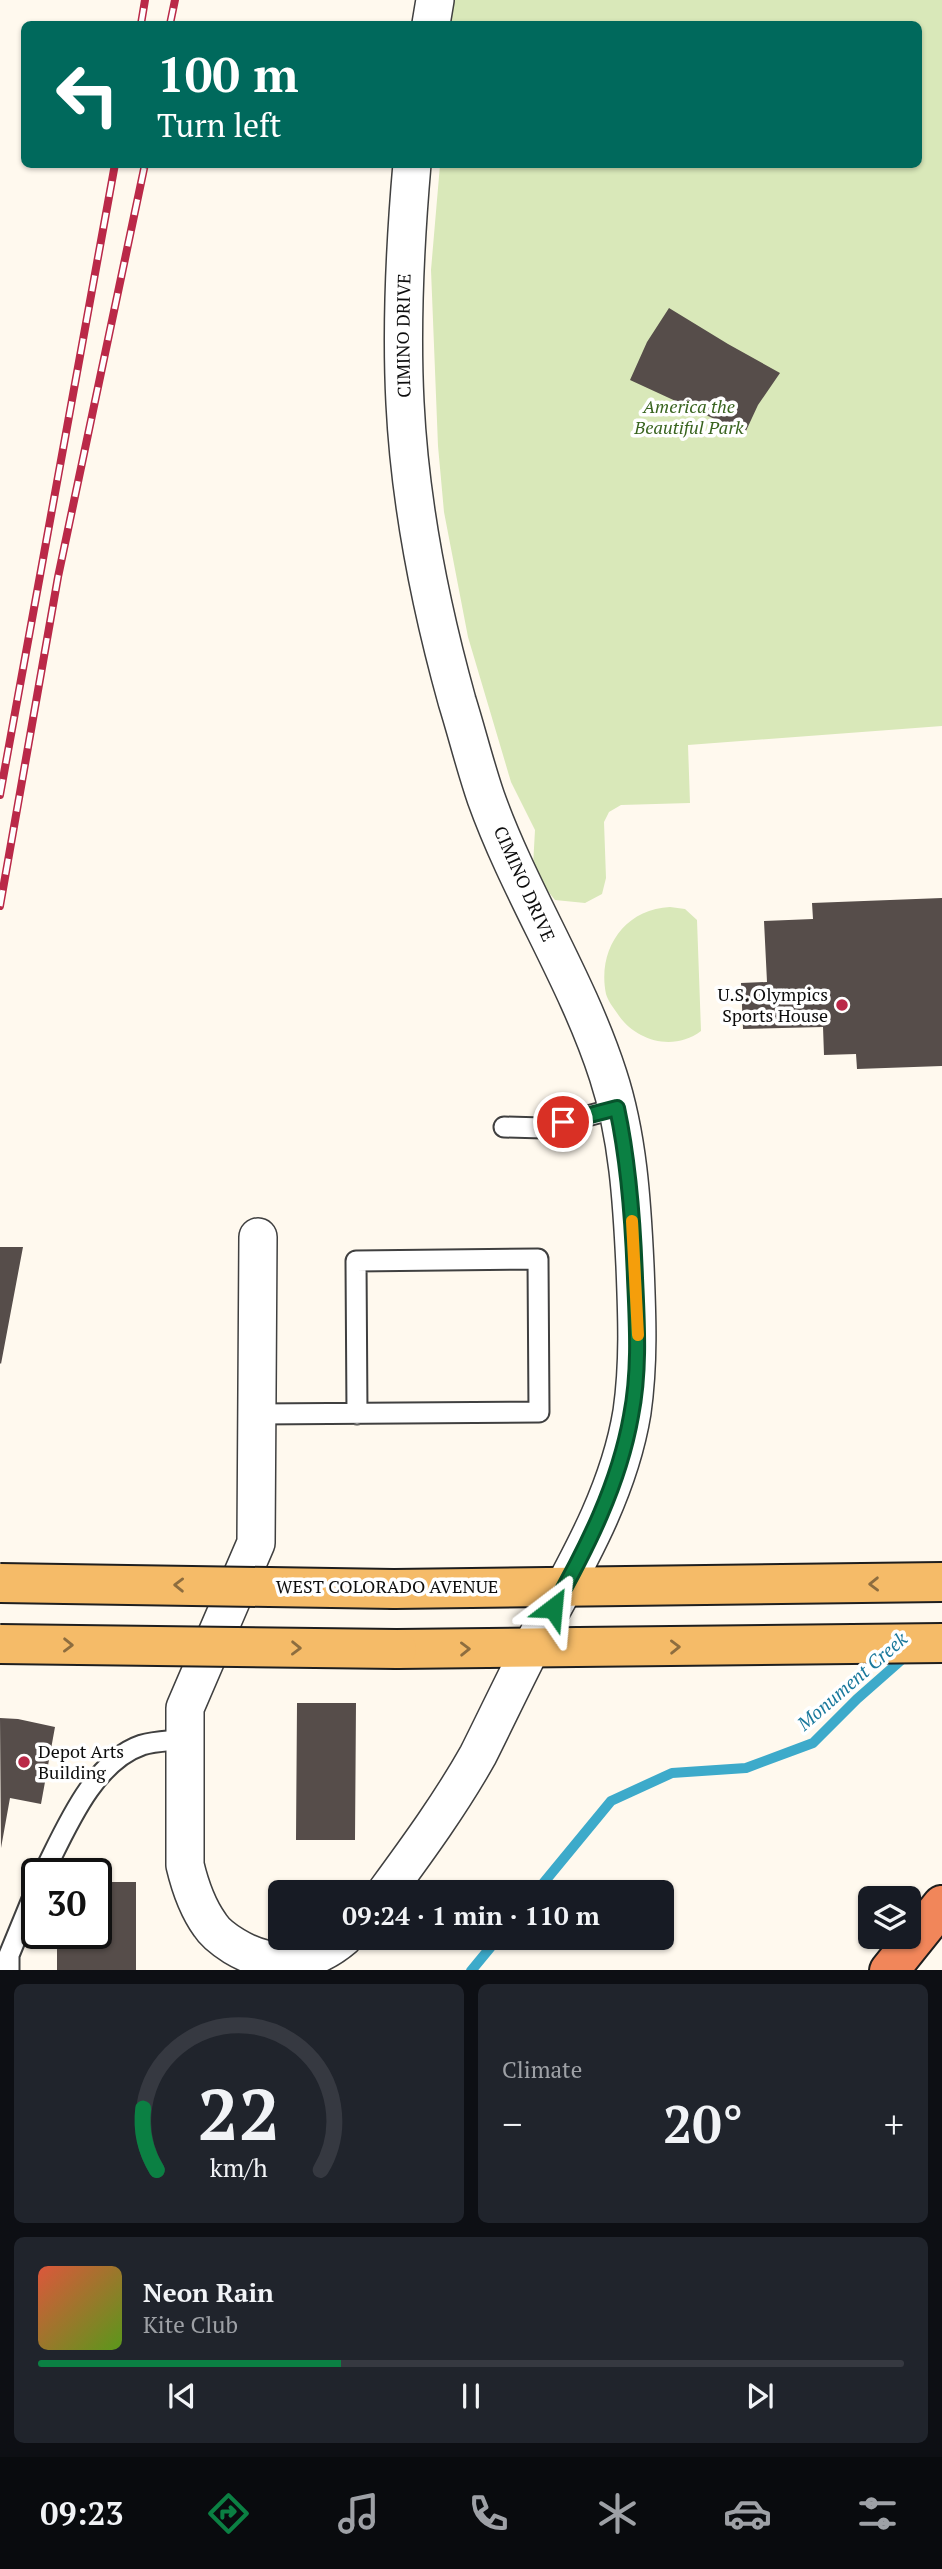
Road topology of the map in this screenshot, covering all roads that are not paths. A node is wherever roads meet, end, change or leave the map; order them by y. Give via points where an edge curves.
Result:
1 (435, 0) edge
2 (432, 21) edge
3 (412, 168) edge
4 (617, 1108) junction
5 (504, 1127) dead end
6 (258, 1237) dead end
7 (257, 1414) junction
8 (357, 1414) junction
9 (0, 1583) edge
10 (942, 1583) edge
11 (565, 1588) junction
12 (942, 1643) edge
13 (0, 1644) edge
14 (531, 1648) junction
15 (185, 1739) junction
16 (51, 1858) edge
17 (395, 1880) edge
18 (942, 1905) edge
19 (21, 1926) edge
20 (327, 1950) edge
21 (9, 1970) edge
22 (889, 1970) edge

1 - 2 street
3 - 4 street, CIMINO DRIVE via 404,294 405,404 428,586 487,800 576,996 608,1073
4 - 5 lane via 543,1128
4 - 11 street, CIMINO DRIVE via 633,1227 638,1343 631,1417 618,1467
6 - 7 street
7 - 8 lane
7 - 15 street via 256,1543 185,1708
8 - 8 lane via 356,1261 538,1259 539,1412
11 -> 9 main road, WEST COLORADO AVENUE, bridge
10 -> 11 main road, WEST COLORADO AVENUE
11 - 14 street, CIMINO DRIVE
14 -> 12 main road
13 -> 14 main road, bridge
14 - 17 street, CIMINO DRIVE via 476,1758
15 - 16 lane via 143,1745 107,1766 76,1808
15 - 20 street via 185,1866 190,1887 211,1927 248,1954 268,1961 306,1959
18 - 22 highway
19 - 21 lane via 9,1955

